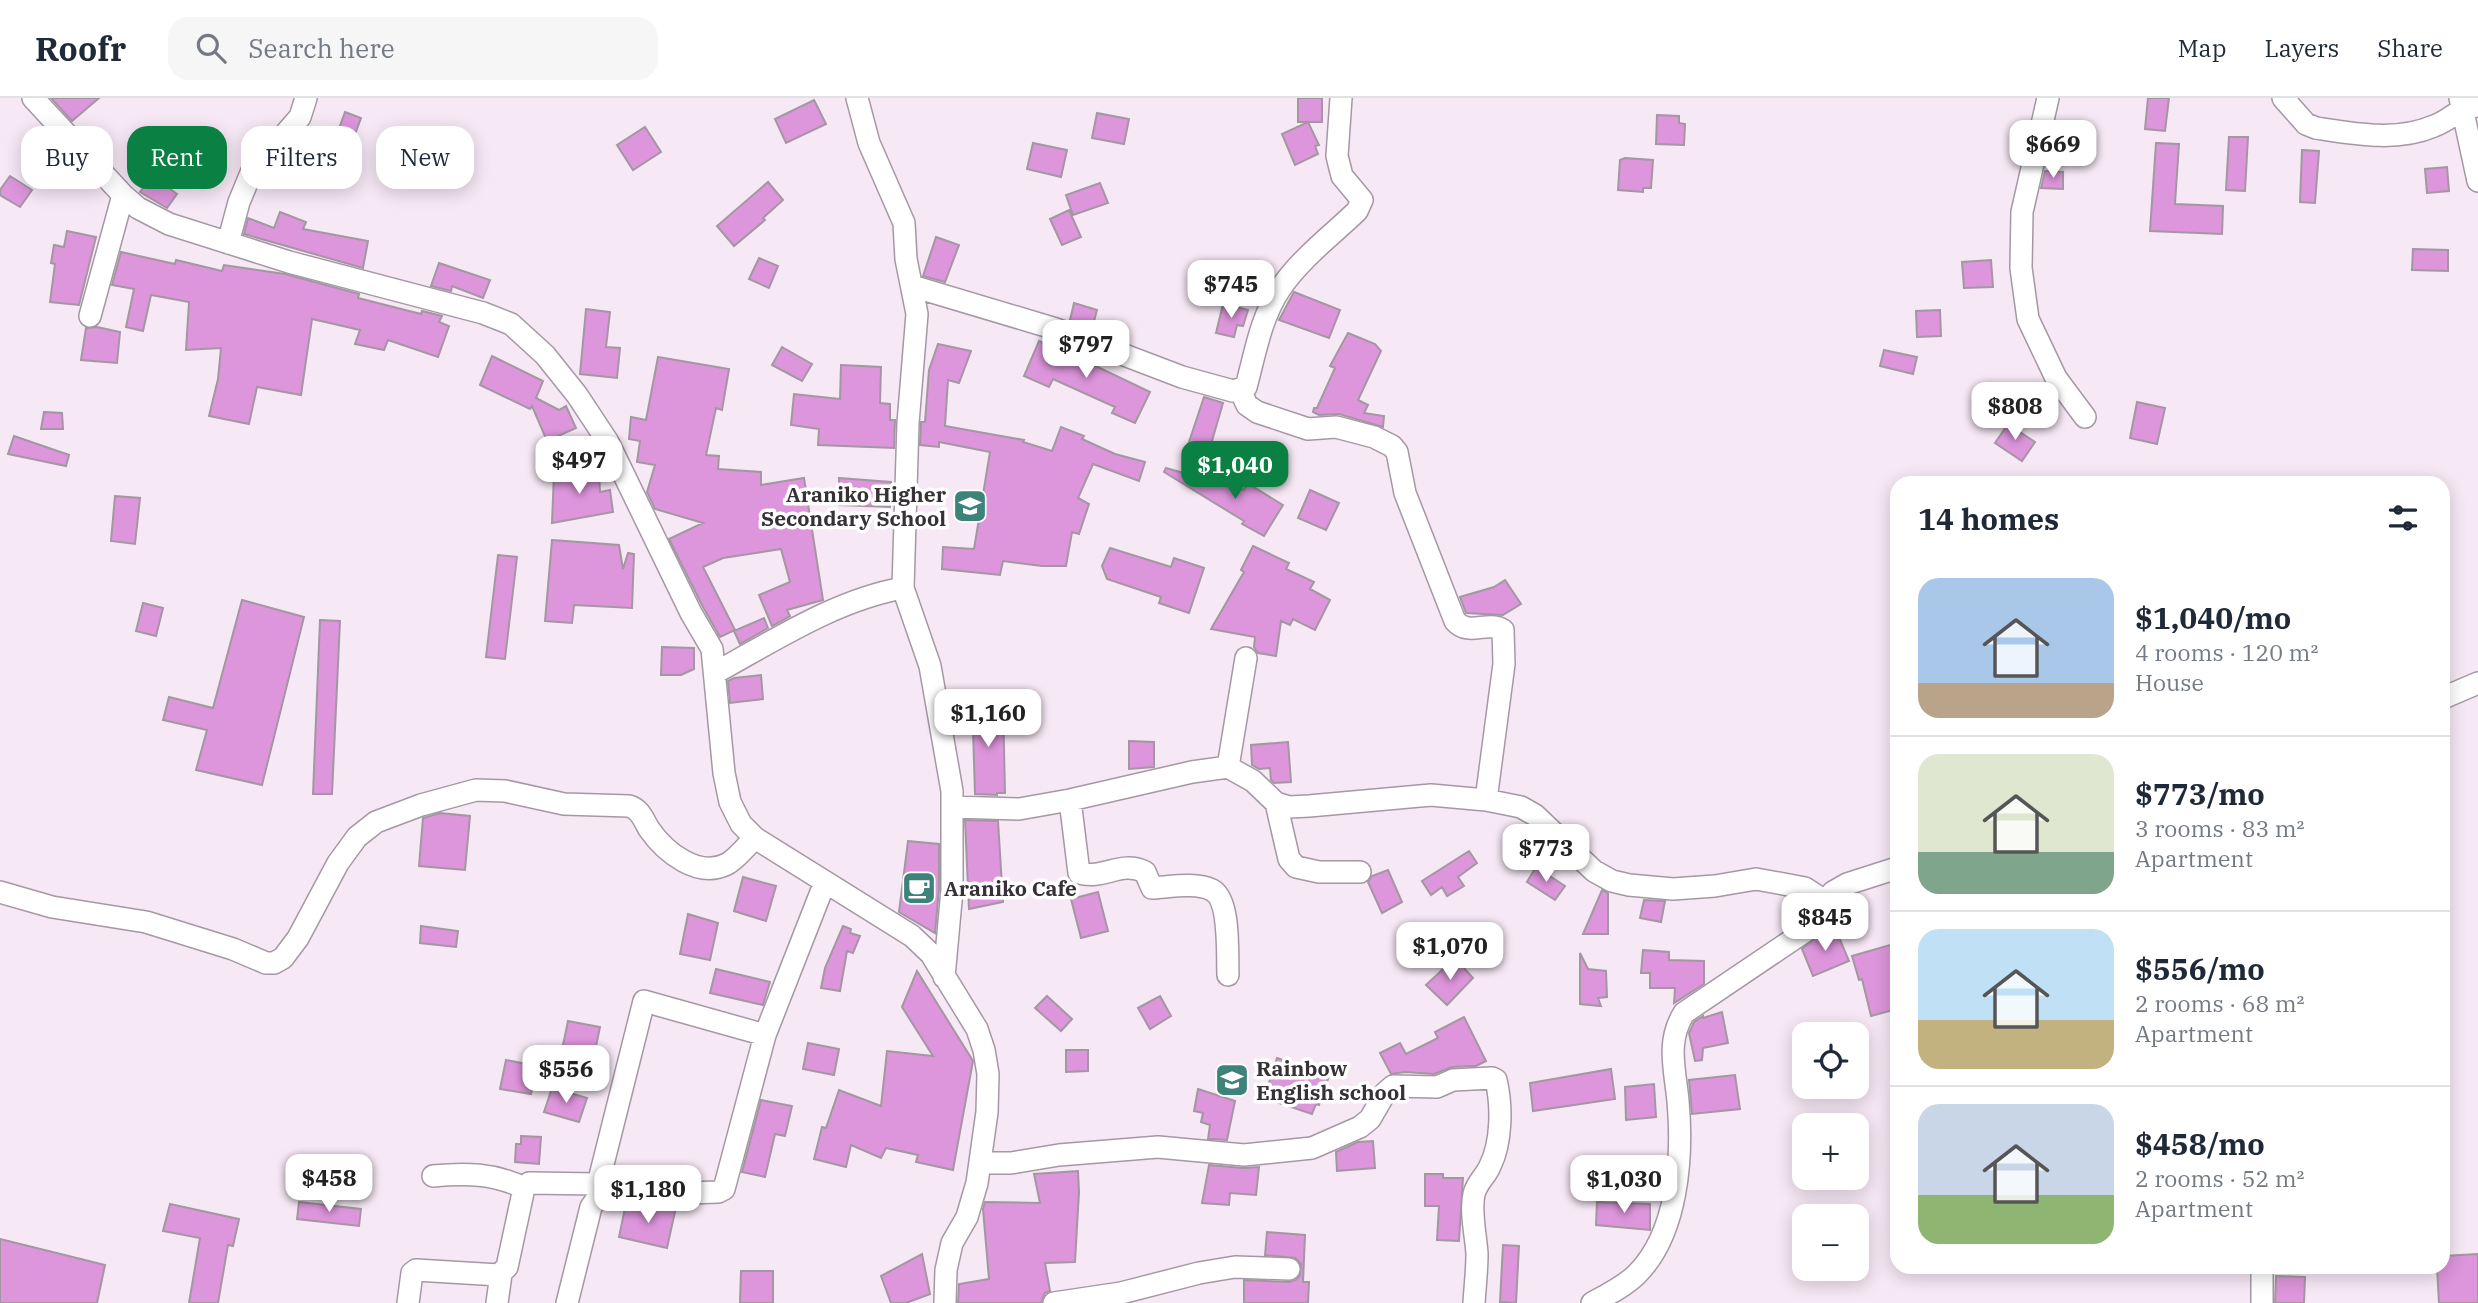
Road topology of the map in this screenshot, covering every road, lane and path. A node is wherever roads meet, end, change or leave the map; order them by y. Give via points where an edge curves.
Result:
1 (33, 98) edge
2 (306, 98) edge
3 (857, 98) edge
4 (1341, 98) edge
5 (2048, 98) edge
6 (2283, 98) edge
7 (2467, 104) edge
8 (2478, 181) edge
9 (123, 195) junction
10 (228, 243) junction
11 (912, 286) junction
12 (90, 316) dead end
13 (1240, 390) junction
14 (2085, 417) dead end
15 (903, 588) junction
16 (1246, 658) dead end
17 (715, 673) junction
18 (2478, 683) edge
19 (2450, 695) edge
20 (1228, 767) junction
21 (1070, 800) junction
22 (1486, 800) junction
23 (1276, 803) junction
24 (954, 807) junction
25 (755, 838) junction
26 (1890, 870) edge
27 (1360, 872) dead end
28 (825, 881) junction
29 (0, 892) edge
30 (1825, 901) junction
31 (1228, 975) dead end
32 (944, 977) junction
33 (765, 1035) junction
34 (981, 1163) junction
35 (433, 1176) dead end
36 (523, 1188) junction
37 (600, 1189) junction
38 (1289, 1269) dead end
39 (501, 1274) junction
40 (2262, 1274) edge
41 (408, 1303) edge
42 (497, 1303) edge
43 (567, 1303) edge
44 (945, 1303) edge
45 (1054, 1303) edge
46 (1474, 1303) edge
47 (1592, 1303) edge
48 (2262, 1303) edge

1 - 9 street
2 - 10 street via 300,117 251,173
3 - 11 street via 869,143 904,223
4 - 13 street via 1336,156 1342,176 1362,200 1357,211 1280,289 1266,316 1246,387
5 - 14 street via 2022,212 2021,268 2028,319 2056,378
6 - 7 street via 2306,124 2316,128 2391,136 2437,125
7 - 8 street
9 - 10 street via 169,224
9 - 12 street
10 - 17 street via 483,313 511,324 525,336 577,395 608,442 712,649
11 - 13 street via 1056,329 1182,377
11 - 15 street via 917,314
13 - 22 street via 1247,405 1257,412 1308,429 1336,427 1374,437 1397,452 1405,493 1455,621 1468,629 1497,626 1503,630 1504,664
15 - 17 street via 877,593 819,617
15 - 24 street via 930,666
16 - 20 street
17 - 25 street via 730,802 741,824
18 - 19 street
20 - 21 street
20 - 23 street via 1253,781
21 - 24 street via 1019,809
21 - 31 street via 1079,873 1134,866 1145,872 1152,888 1187,886 1212,890 1219,897 1225,911
22 - 23 street via 1431,795 1309,806
22 - 30 street via 1521,807 1535,815 1594,872 1612,881 1673,889 1756,879 1805,887
23 - 27 street via 1289,859 1296,867
24 - 32 street
25 - 28 street
25 - 29 street via 727,864 709,867 684,862 664,848 638,809 629,806 564,804 505,791 476,790 421,804 376,822 357,837 325,883 298,938 283,958 266,963 146,922 52,907
26 - 30 street via 1847,884
28 - 32 street via 912,936 931,954
28 - 33 street
30 - 47 street via 1804,932 1699,1001 1675,1028 1672,1051 1680,1149 1666,1228 1637,1274
32 - 34 street via 977,1029 984,1050 987,1112
33 - 37 street via 721,1191 605,1196
33 - 37 street via 644,1001
34 - 44 street via 972,1204 952,1243
34 - 46 street via 1158,1147 1244,1155 1312,1148 1360,1127 1393,1086 1437,1087 1453,1080 1492,1078 1497,1086 1499,1126 1495,1155 1473,1196
35 - 36 street via 490,1176
36 - 37 street via 538,1182
36 - 39 street via 507,1267
37 - 43 street via 591,1207
38 - 45 street via 1234,1267
39 - 41 street via 414,1271
39 - 42 street
40 - 48 street

